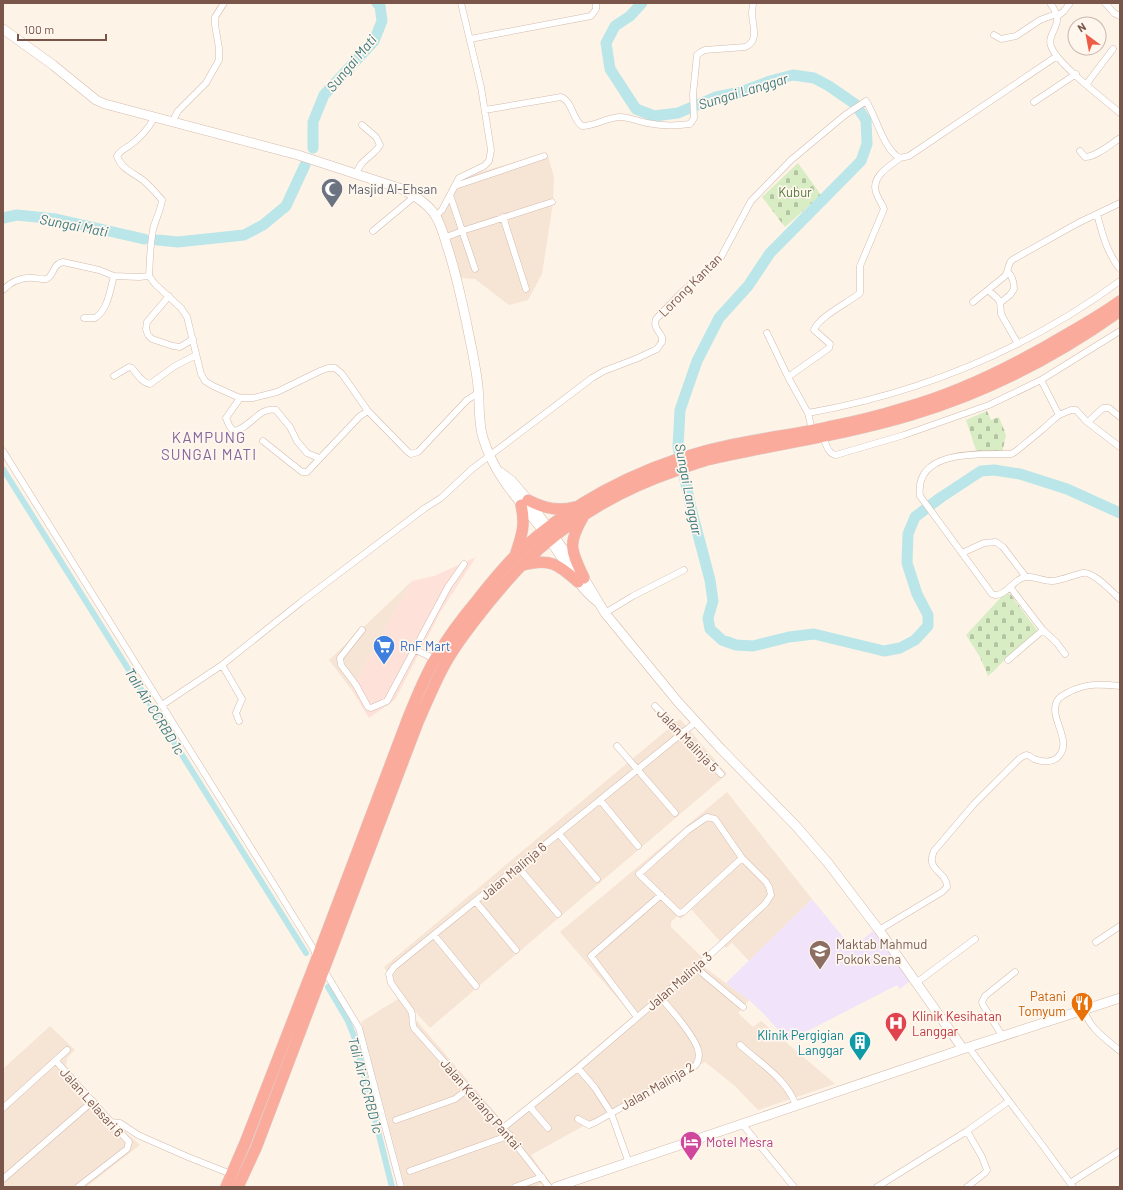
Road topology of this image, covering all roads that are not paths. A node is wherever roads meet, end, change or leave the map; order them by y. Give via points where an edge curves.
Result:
1 (224, 3) edge
2 (461, 3) edge
3 (596, 3) edge
4 (753, 3) edge
5 (1050, 3) edge
6 (1070, 3) edge
7 (1105, 3) edge
8 (1113, 3) edge
9 (1057, 15) junction
10 (1120, 16) edge
11 (3, 30) edge
12 (994, 35) dead end
13 (470, 39) junction
14 (1113, 49) dead end
15 (1057, 56) junction
16 (1076, 74) junction
17 (1087, 84) junction
18 (1034, 102) dead end
19 (485, 110) junction
20 (1120, 111) edge
21 (154, 118) junction
22 (172, 122) junction
23 (362, 125) dead end
24 (1120, 138) edge
25 (1080, 151) dead end
26 (544, 156) dead end
27 (900, 158) junction
28 (357, 174) junction
29 (455, 186) junction
30 (450, 194) junction
31 (415, 196) junction
32 (552, 202) dead end
33 (1120, 202) edge
34 (1097, 214) junction
35 (436, 216) junction
36 (504, 217) junction
37 (462, 230) junction
38 (373, 231) dead end
39 (444, 238) junction
40 (474, 269) dead end
41 (1120, 269) edge
42 (1008, 272) junction
43 (114, 276) junction
44 (149, 276) junction
45 (1120, 281) edge
46 (526, 289) dead end
47 (3, 290) edge
48 (989, 291) junction
49 (169, 296) junction
50 (1120, 301) edge
51 (973, 302) dead end
52 (1000, 303) junction
53 (1120, 311) edge
54 (84, 318) dead end
55 (1120, 331) edge
56 (767, 333) dead end
57 (193, 339) junction
58 (1018, 344) junction
59 (196, 355) junction
60 (114, 376) dead end
61 (788, 377) junction
62 (1041, 380) junction
63 (478, 393) junction
64 (240, 398) junction
65 (368, 411) junction
66 (808, 414) junction
67 (1059, 415) junction
68 (1120, 417) edge
69 (1088, 422) junction
70 (812, 430) junction
71 (823, 437) junction
72 (263, 441) dead end
73 (1120, 447) edge
74 (3, 451) edge
75 (491, 455) junction
76 (319, 458) junction
77 (691, 460) junction
78 (525, 503) junction
79 (582, 510) junction
80 (549, 534) junction
81 (962, 553) junction
82 (518, 562) junction
83 (464, 564) dead end
84 (684, 570) dead end
85 (1026, 577) junction
86 (581, 580) junction
87 (1010, 587) junction
88 (1120, 599) edge
89 (605, 612) junction
90 (362, 630) dead end
91 (1043, 630) junction
92 (414, 649) junction
93 (1065, 654) dead end
94 (434, 659) junction
95 (1008, 660) dead end
96 (222, 665) junction
97 (1120, 686) edge
98 (162, 705) junction
99 (655, 706) dead end
100 (239, 720) dead end
101 (696, 722) junction
102 (682, 734) junction
103 (617, 746) dead end
104 (638, 769) junction
105 (721, 774) dead end
106 (600, 800) junction
107 (675, 814) dead end
108 (559, 834) junction
109 (638, 846) dead end
110 (742, 858) junction
111 (518, 867) junction
112 (597, 879) dead end
113 (661, 895) junction
114 (476, 902) junction
115 (558, 914) dead end
116 (1120, 926) edge
117 (879, 930) junction
118 (434, 935) junction
119 (975, 939) dead end
120 (1096, 942) dead end
121 (516, 950) dead end
122 (317, 958) junction
123 (695, 967) junction
124 (324, 970) junction
125 (1015, 972) dead end
126 (916, 983) junction
127 (476, 986) dead end
128 (660, 997) junction
129 (1120, 998) edge
130 (743, 1007) dead end
131 (1084, 1010) junction
132 (637, 1017) junction
133 (412, 1023) joint
134 (1003, 1037) junction
135 (740, 1046) dead end
136 (966, 1049) junction
137 (68, 1050) dead end
138 (1120, 1051) edge
139 (56, 1061) junction
140 (578, 1068) junction
141 (469, 1088) junction
142 (92, 1101) junction
143 (1009, 1101) junction
144 (796, 1106) junction
145 (530, 1107) junction
146 (3, 1108) edge
147 (611, 1113) junction
148 (578, 1119) dead end
149 (396, 1120) dead end
150 (110, 1122) junction
151 (743, 1125) junction
152 (503, 1128) junction
153 (548, 1128) dead end
154 (967, 1131) junction
155 (510, 1135) junction
156 (1120, 1151) edge
157 (629, 1163) junction
158 (410, 1171) dead end
159 (231, 1174) junction
160 (542, 1177) junction
161 (3, 1179) edge
162 (1072, 1185) edge
163 (78, 1187) edge
164 (226, 1187) edge
165 (238, 1187) edge
166 (401, 1187) edge
167 (515, 1187) edge
168 (549, 1187) edge
169 (556, 1187) edge
170 (794, 1187) edge
171 (877, 1187) edge
172 (967, 1187) edge

1 - 22 street via 215,21 219,60 206,83 178,111
2 - 13 street
3 - 13 street via 596,9 591,16
4 - 19 street via 755,27 752,42 745,47 705,50 696,58 694,118 690,124 661,126 619,117 582,126 567,101 561,97
5 - 9 street
6 - 9 street
7 - 8 street
7 - 10 street
9 - 12 street via 1040,20 1016,36 1001,39
9 - 15 street via 1050,42
11 - 21 main road via 53,65 96,100
13 - 19 street
14 - 17 street
15 - 16 street
15 - 27 street via 909,156
16 - 17 street
16 - 18 street
17 - 20 street
19 - 29 street via 491,150 489,161 459,178
21 - 22 main road
21 - 44 street via 143,135 117,156 126,169 153,188 162,200 150,251
22 - 28 main road via 290,153
23 - 28 street via 380,144 375,153 360,165
24 - 25 street via 1089,157 1085,157
26 - 29 street
27 - 61 street via 880,173 875,182 876,194 884,209 860,266 860,293 822,319 815,327 814,330 830,344 828,350
27 - 75 street, Lorong Kantan via 891,152 866,101 845,114 792,160 751,201 721,257 656,319 656,328 662,337 657,349 592,378
28 - 31 main road
29 - 30 street
30 - 35 street
30 - 37 street
31 - 35 main road
31 - 38 street
32 - 36 street
33 - 34 street
34 - 41 street via 1107,246
34 - 42 street via 1012,260
35 - 39 main road
36 - 37 street
36 - 46 street
37 - 39 street
37 - 40 street
39 - 63 main road via 460,292
42 - 48 street
42 - 52 street via 1013,280 1014,289
43 - 44 street
43 - 47 street via 64,262 59,263 47,279 28,277
43 - 54 street via 101,314 95,318
44 - 49 street
45 - 58 street via 1061,321
48 - 51 street
48 - 52 street
49 - 57 street via 187,317
49 - 57 street via 147,322 148,335 152,339 173,346 180,346
50 - 70 highway via 1050,344 974,383 906,408
52 - 58 street via 1001,314
53 - 71 highway via 1054,352 978,391 910,416
55 - 62 street
56 - 61 street
57 - 59 street
58 - 66 street via 916,387
59 - 60 street via 150,384 143,382 130,367
59 - 64 street via 205,381
61 - 66 street
62 - 67 street
62 - 71 street via 963,414 846,452 832,454
63 - 65 street via 467,400 415,454 408,452
63 - 75 main road via 480,422
64 - 65 street via 253,398 277,392 320,371 332,368 339,370
64 - 76 street via 226,418 233,431 239,430 269,410 276,410 302,447
65 - 76 street
66 - 70 street
67 - 69 street via 1074,409
67 - 81 street via 1011,454 966,454 939,461 927,471 921,481 920,496
68 - 69 street via 1109,408 1103,408
69 - 73 street
70 - 77 highway via 727,445
71 - 77 highway via 707,460
72 - 76 street via 304,473 309,471
74 - 98 street
75 - 78 main road via 505,484
75 - 96 street via 441,498 338,573
77 - 79 highway via 662,470
78 - 79 highway via 551,509
78 - 80 main road
78 - 82 highway
79 - 80 highway
79 - 86 highway via 571,548
80 - 82 highway
80 - 86 main road
81 - 85 street via 984,543 996,542 1003,547
81 - 87 street via 992,594 996,596
82 - 86 highway via 553,564
82 - 94 highway via 464,616
82 - 124 highway via 462,637 431,692
83 - 92 street via 448,587
84 - 89 street
85 - 87 street
85 - 88 street via 1052,581 1089,573
86 - 89 main road via 590,597 599,603
87 - 91 street
89 - 101 main road
90 - 92 street via 340,658 341,665 371,708 387,701
91 - 93 street
91 - 95 street
92 - 94 street
94 - 122 highway via 408,718
96 - 98 street
96 - 100 street via 242,699 236,713
97 - 117 street via 1079,686 1057,701 1055,708 1063,739 1062,751 1057,758 1044,761 1028,755 1018,760 974,804 934,851 932,862 946,880 948,887
98 - 122 street via 309,941
99 - 102 street, Jalan Malinja 5
101 - 102 street, Jalan Malinja 6
101 - 117 main road via 796,826
102 - 104 street, Jalan Malinja 6
102 - 105 street, Jalan Malinja 5
103 - 104 street
104 - 106 street, Jalan Malinja 6
104 - 107 street
106 - 108 street, Jalan Malinja 6
106 - 109 street
108 - 111 street, Jalan Malinja 6
108 - 112 street
110 - 113 street via 683,912 679,913
110 - 113 street, Jalan Malinja 3 via 715,819 707,817 688,830 639,874
110 - 123 street, Jalan Malinja 3 via 766,882 771,895 765,904
111 - 114 street, Jalan Malinja 6
111 - 115 street
113 - 132 street via 591,956
114 - 118 street, Jalan Malinja 6
114 - 121 street
116 - 120 street
117 - 126 main road
118 - 127 street
118 - 133 street, Jalan Malinja 6 via 394,967 389,974 391,982 413,1015
119 - 126 street
122 - 159 highway
123 - 128 street, Jalan Malinja 3
123 - 130 street
124 - 165 highway via 256,1148
124 - 166 street via 359,1028
125 - 134 street via 985,996 982,1002
126 - 136 main road
128 - 132 street, Jalan Malinja 3
128 - 147 street, Jalan Malinja 2 via 695,1043 699,1059 696,1065
129 - 131 main road
131 - 134 main road
131 - 138 street via 1086,1019 1093,1027
132 - 140 street, Jalan Malinja 3
133 - 141 street, Jalan Keriang Pantai via 418,1034
134 - 136 main road
135 - 144 street via 775,1076 793,1098
136 - 143 street
136 - 144 main road
137 - 139 street
139 - 142 street, Jalan Lelasari 6
139 - 146 street
140 - 145 street, Jalan Malinja 3
140 - 147 street
141 - 149 street via 455,1099
141 - 152 street, Jalan Keriang Pantai
142 - 150 street, Jalan Lelasari 6
142 - 161 street
143 - 154 street
143 - 162 street
144 - 151 main road
145 - 152 street, Jalan Malinja 3
145 - 153 street
147 - 148 street, Jalan Malinja 2 via 589,1125
147 - 157 street
150 - 159 street via 120,1123 144,1138
150 - 163 street, Jalan Lelasari 6 via 129,1142 127,1149
151 - 157 main road
151 - 170 street
152 - 155 street, Jalan Keriang Pantai
154 - 171 street
154 - 172 street via 987,1170
155 - 158 street
155 - 160 street, Jalan Keriang Pantai
156 - 162 street
157 - 169 main road
159 - 164 highway
160 - 167 street
160 - 168 street, Jalan Keriang Pantai

